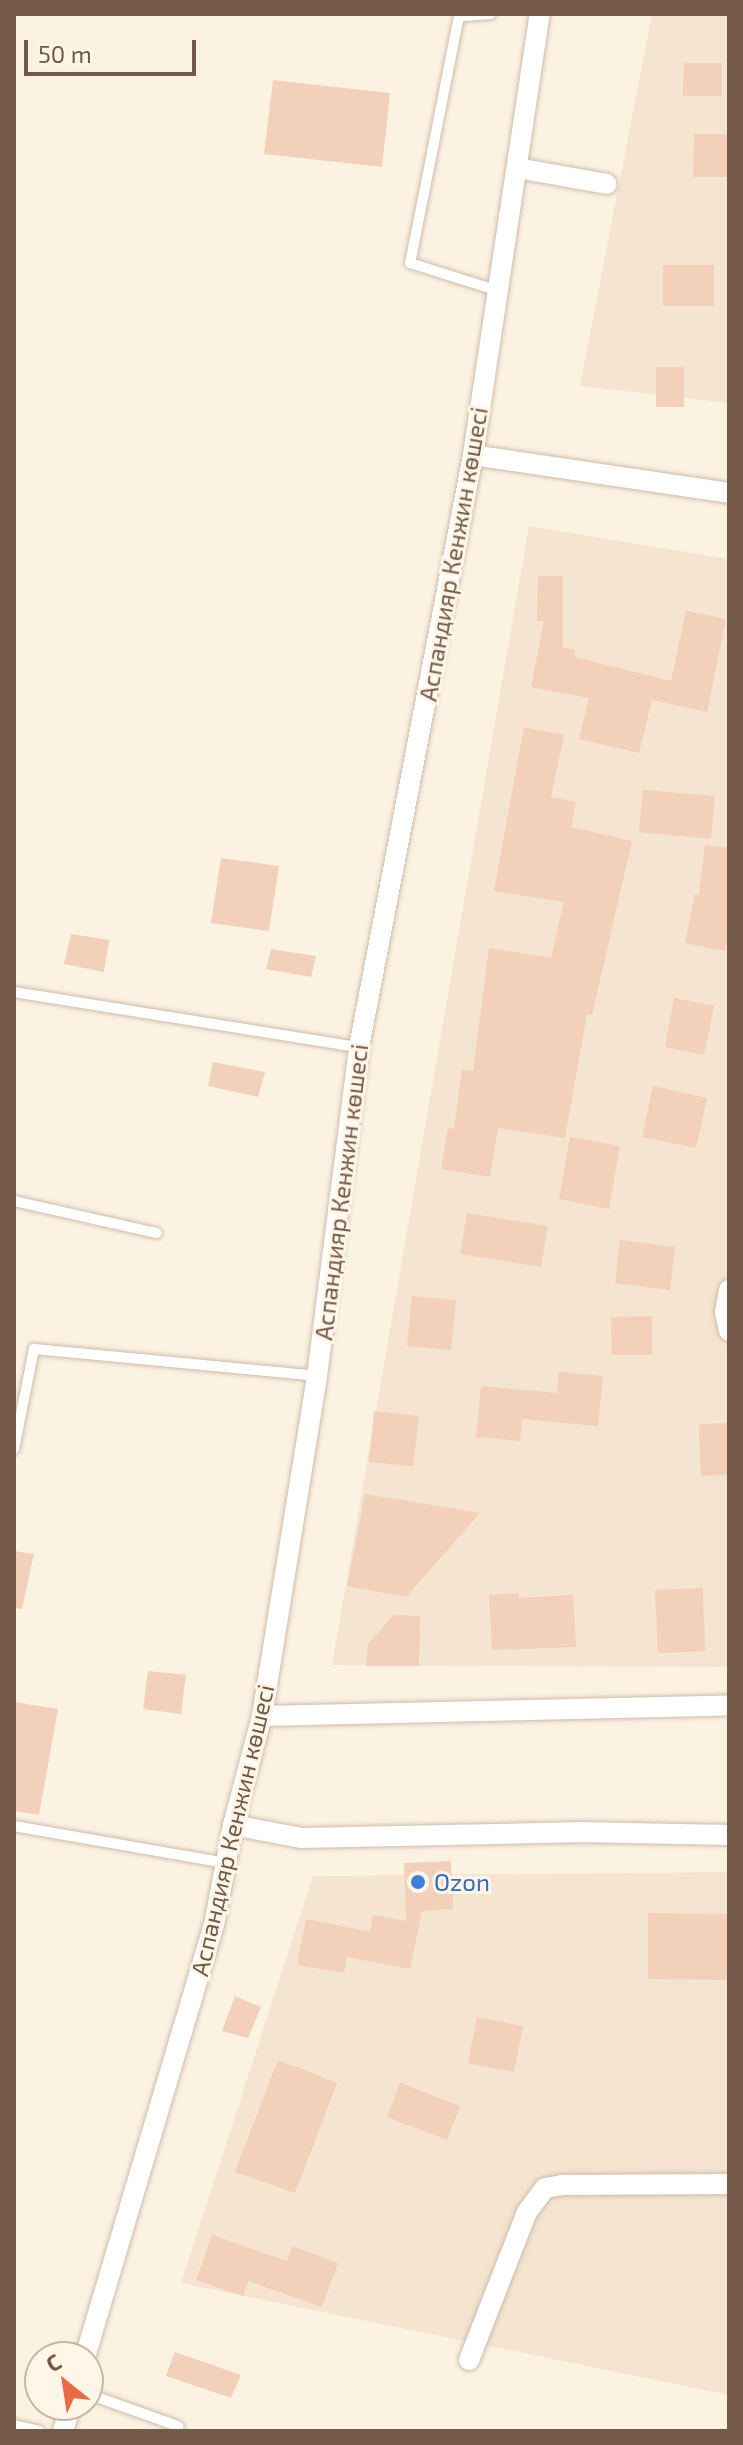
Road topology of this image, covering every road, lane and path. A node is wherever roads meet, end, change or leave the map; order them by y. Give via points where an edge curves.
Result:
1 (491, 14) edge
2 (540, 14) edge
3 (517, 168) junction
4 (607, 184) dead end
5 (499, 291) junction
6 (473, 455) junction
7 (729, 493) edge
8 (14, 992) edge
9 (359, 1047) junction
10 (14, 1201) edge
11 (156, 1233) dead end
12 (729, 1290) edge
13 (729, 1331) edge
14 (317, 1376) junction
15 (14, 1449) edge
16 (729, 1705) edge
17 (262, 1716) junction
18 (233, 1825) junction
19 (14, 1826) edge
20 (729, 1835) edge
21 (226, 1863) junction
22 (729, 2184) edge
23 (90, 2341) edge
24 (469, 2360) dead end
25 (104, 2400) edge
26 (14, 2425) edge
27 (178, 2426) dead end
28 (39, 2431) edge

1 - 5 lane via 459,16 410,263
2 - 3 street, Аспандияр Кенжин көшесі
3 - 4 street
3 - 5 street, Аспандияр Кенжин көшесі
5 - 6 street, Аспандияр Кенжин көшесі
6 - 7 street
6 - 9 street, Аспандияр Кенжин көшесі
8 - 9 lane
9 - 14 street, Аспандияр Кенжин көшесі
10 - 11 lane
12 - 13 street
14 - 15 lane via 34,1349
14 - 17 street, Аспандияр Кенжин көшесі
16 - 17 street
17 - 18 street, Аспандияр Кенжин көшесі
18 - 20 street via 301,1838 546,1832
18 - 21 street, Аспандияр Кенжин көшесі
19 - 21 lane
21 - 23 street, Аспандияр Кенжин көшесі via 214,1925
22 - 24 street via 545,2188 527,2212
25 - 27 lane
26 - 28 lane

